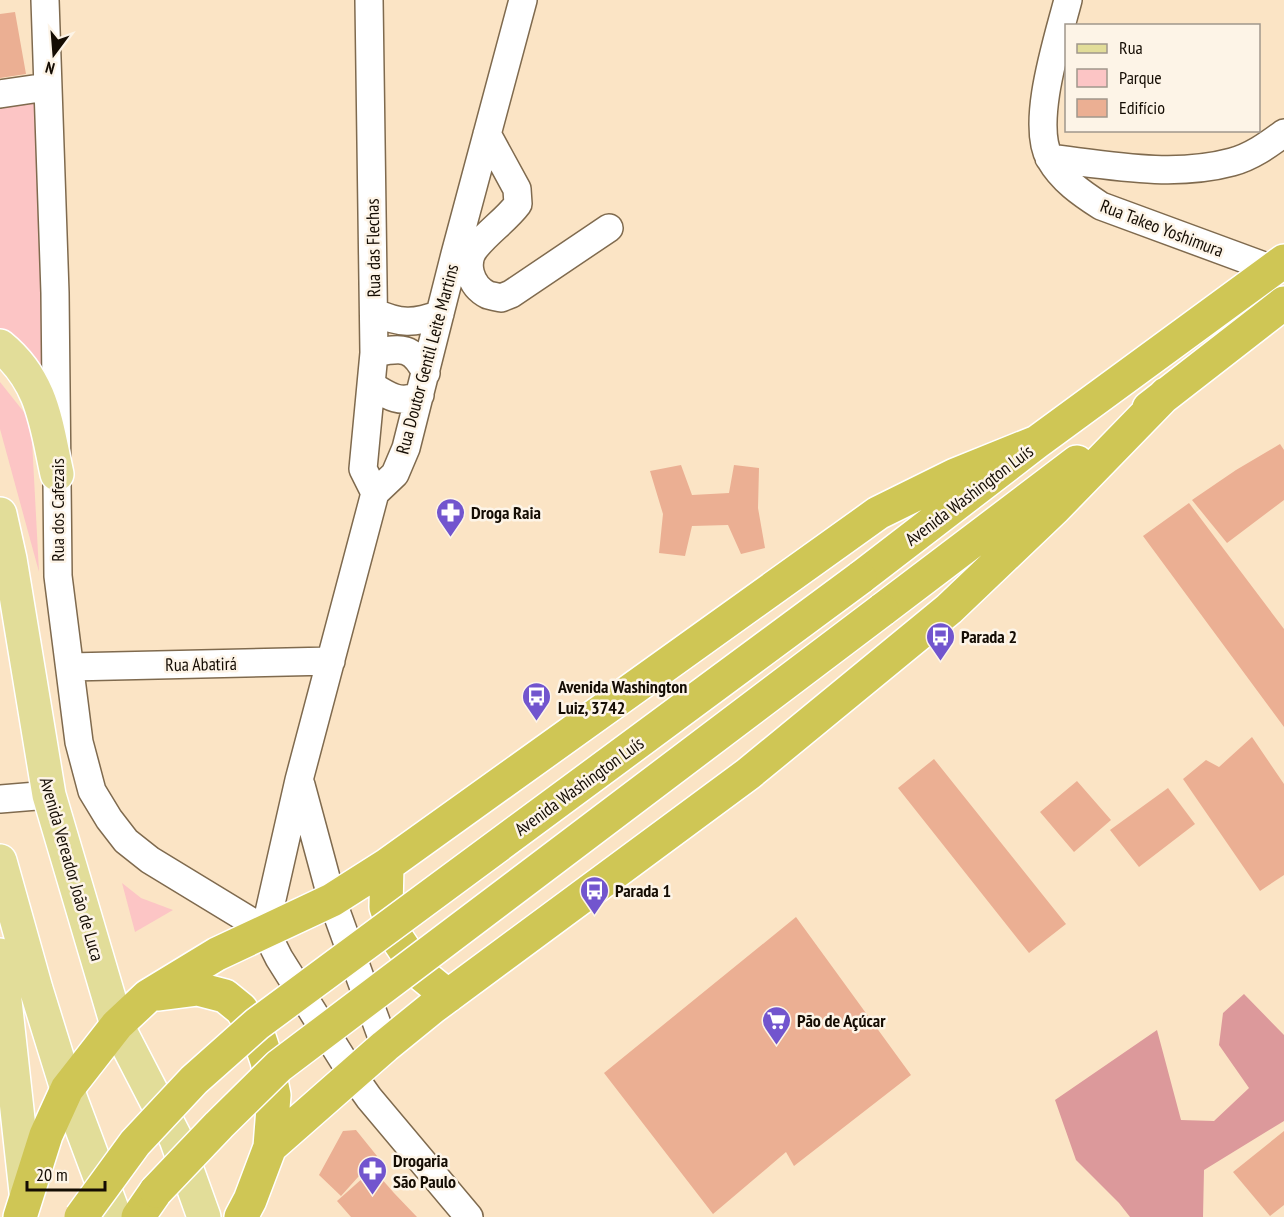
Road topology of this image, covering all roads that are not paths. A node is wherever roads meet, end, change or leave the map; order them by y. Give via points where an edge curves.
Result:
1 (45, 0) edge
2 (369, 0) edge
3 (523, 0) edge
4 (1068, 0) edge
5 (47, 87) junction
6 (0, 94) edge
7 (1284, 133) edge
8 (487, 134) junction
9 (1049, 158) junction
10 (609, 228) dead end
11 (1278, 265) edge
12 (1284, 303) edge
13 (374, 312) junction
14 (440, 314) junction
15 (0, 346) edge
16 (374, 353) junction
17 (423, 384) junction
18 (371, 386) junction
19 (1166, 394) junction
20 (1037, 442) junction
21 (57, 474) junction
22 (375, 493) junction
23 (0, 514) edge
24 (331, 661) junction
25 (70, 667) junction
26 (299, 780) junction
27 (48, 795) junction
28 (0, 799) edge
29 (0, 861) edge
30 (387, 865) junction
31 (332, 900) junction
32 (265, 930) junction
33 (0, 955) edge
34 (148, 996) junction
35 (448, 996) junction
36 (117, 1025) junction
37 (385, 1046) junction
38 (352, 1074) junction
39 (67, 1089) junction
40 (270, 1147) junction
41 (25, 1209) edge
42 (81, 1217) edge
43 (115, 1217) edge
44 (138, 1217) edge
45 (204, 1217) edge
46 (241, 1217) edge
47 (469, 1217) edge

1 - 5 street, Rua dos Cafezais
2 - 13 street, Rua das Flechas
3 - 8 street, Rua Doutor Gentil Leite Martins
4 - 9 street, Rua Takeo Yoshimura via 1042,125
5 - 6 street
5 - 21 street, Rua dos Cafezais via 56,293
7 - 9 street via 1234,162 1206,168 1115,166
8 - 10 street via 517,189 518,204 470,258 472,280 486,294 501,298 511,294
8 - 14 street, Rua Doutor Gentil Leite Martins
9 - 11 street, Rua Takeo Yoshimura via 1070,184 1101,206
11 - 20 highway, Avenida Washington Luís
12 - 19 highway
13 - 14 street via 398,322 422,321
13 - 16 street, Rua das Flechas
14 - 17 street, Rua Doutor Gentil Leite Martins
15 - 21 main road via 16,359 40,399
16 - 17 street via 410,351 419,358
16 - 18 street, Rua das Flechas
17 - 18 street via 412,399 394,399
17 - 22 street, Rua Doutor Gentil Leite Martins via 395,474
18 - 22 street, Rua das Flechas via 363,469
19 - 35 highway via 949,609 748,774
19 - 44 highway, bridge via 279,1066 156,1191
20 - 30 highway via 955,475 878,513
20 - 42 highway, Avenida Washington Luís, bridge via 860,579 257,1024 194,1080 135,1143
21 - 25 street, Rua dos Cafezais via 58,576
22 - 24 street, Rua Doutor Gentil Leite Martins
23 - 27 main road, Avenida Vereador João de Luca
24 - 25 street, Rua Abatirá
24 - 26 street, Rua Doutor Gentil Leite Martins
25 - 32 street, Rua dos Cafezais via 79,742 92,791 109,819 126,841 150,860
26 - 31 street
26 - 32 street, Rua Doutor Gentil Leite Martins
27 - 28 street
27 - 36 main road, Avenida Vereador João de Luca
29 - 39 main road
30 - 31 highway
30 - 35 highway via 386,907 396,937 421,974
31 - 32 highway
31 - 37 street
32 - 34 highway
32 - 38 street
33 - 41 main road
34 - 36 highway
34 - 40 highway via 198,989 225,996 241,1008 258,1034 267,1061 274,1095
35 - 37 highway
36 - 39 highway
36 - 45 main road, Avenida Vereador João de Luca via 176,1139
37 - 38 highway
38 - 40 highway
38 - 47 street
39 - 41 highway via 45,1135
39 - 43 main road
40 - 46 highway

